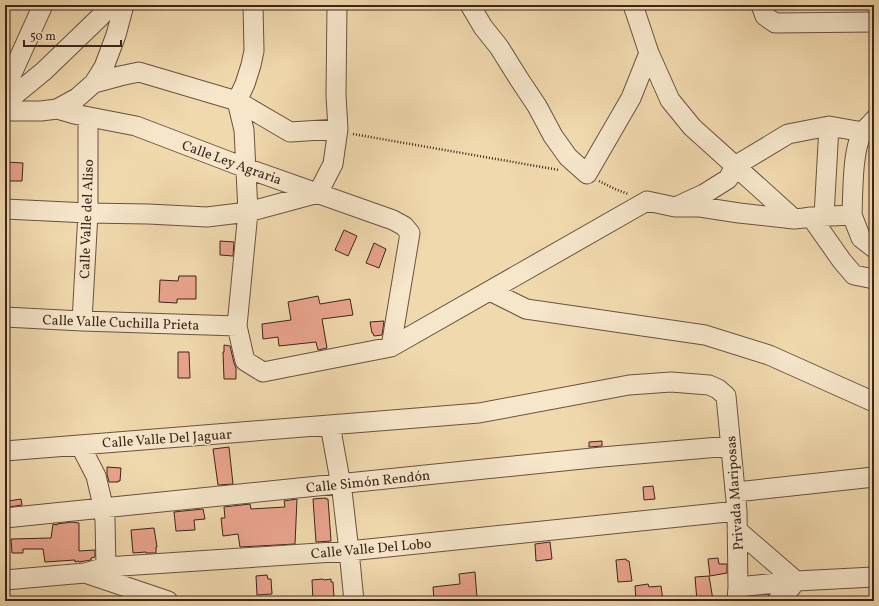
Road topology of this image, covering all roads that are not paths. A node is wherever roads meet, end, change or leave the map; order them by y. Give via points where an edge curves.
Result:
1 (43, 5) edge
2 (110, 5) edge
3 (124, 5) edge
4 (253, 5) edge
5 (337, 5) edge
6 (470, 5) edge
7 (633, 5) edge
8 (761, 5) edge
9 (874, 22) edge
10 (649, 53) junction
11 (94, 83) junction
12 (5, 89) edge
13 (237, 101) junction
14 (5, 103) edge
15 (57, 108) junction
16 (5, 111) edge
17 (88, 116) junction
18 (829, 126) junction
19 (868, 126) edge
20 (338, 129) junction
21 (735, 166) junction
22 (246, 168) junction
23 (318, 193) junction
24 (675, 207) junction
25 (5, 209) edge
26 (248, 212) junction
27 (88, 213) junction
28 (852, 215) junction
29 (810, 217) junction
30 (874, 248) edge
31 (874, 279) edge
32 (490, 291) junction
33 (5, 317) edge
34 (82, 321) junction
35 (237, 326) junction
36 (391, 347) junction
37 (874, 402) edge
38 (330, 425) junction
39 (80, 445) junction
40 (731, 446) junction
41 (5, 451) edge
42 (874, 477) edge
43 (340, 484) junction
44 (736, 492) junction
45 (103, 508) junction
46 (737, 511) junction
47 (5, 518) edge
48 (737, 530) junction
49 (349, 551) junction
50 (106, 567) junction
51 (85, 573) junction
52 (5, 580) edge
53 (796, 581) junction
54 (869, 581) edge
55 (738, 594) edge
56 (168, 601) edge
57 (354, 601) edge
58 (777, 601) edge

1 - 12 street
2 - 14 street via 44,72
3 - 11 street via 104,67
4 - 13 street via 254,51 245,84
5 - 20 street
6 - 10 street via 537,106 553,136 568,157 587,174 631,98
7 - 10 street
8 - 9 street via 765,16 775,24
10 - 21 street via 670,100 692,126
11 - 13 street via 139,72
11 - 15 street via 77,98
13 - 20 street via 290,132
13 - 22 street via 244,130
15 - 16 street via 41,111
15 - 17 street, Calle Ley Agraria
17 - 22 street, Calle Ley Agraria via 136,126
17 - 27 street, Calle Valle del Aliso
18 - 19 street
18 - 21 street via 788,134
18 - 29 street
19 - 28 street via 857,146
20 - 23 street via 332,164
21 - 24 street via 728,179 704,194
21 - 29 street
22 - 23 street, Calle Ley Agraria
22 - 26 street
23 - 26 street
23 - 36 street, Calle Ley Agraria via 393,220 410,233
24 - 29 street
24 - 32 street via 647,202
25 - 27 street
26 - 27 street via 207,218
26 - 35 street
27 - 34 street, Calle Valle del Aliso
28 - 29 street
28 - 30 street via 861,238
29 - 31 street via 854,275
32 - 36 street
32 - 37 street via 526,309 705,335 769,355
33 - 34 street, Calle Valle Cuchilla Prieta
34 - 35 street, Calle Valle Cuchilla Prieta
35 - 36 street via 245,361 263,372
38 - 39 street, Calle Valle Del Jaguar
38 - 40 street, Privada Mariposas via 479,413 629,385 671,382 708,385 726,396
38 - 43 street
39 - 41 street, Calle Valle Del Jaguar
39 - 45 street via 96,476
40 - 43 street, Calle Simón Rendón
40 - 44 street, Privada Mariposas
42 - 44 street
43 - 45 street, Calle Simón Rendón
43 - 49 street
44 - 46 street, Privada Mariposas
45 - 47 street, Calle Simón Rendón
45 - 50 street
46 - 48 street, Privada Mariposas
46 - 49 street, Calle Valle Del Lobo
48 - 53 street
48 - 55 street, Privada Mariposas
49 - 50 street, Calle Valle Del Lobo
49 - 57 street
50 - 51 street, Calle Valle Del Lobo
51 - 52 street, Calle Valle Del Lobo
51 - 56 street
53 - 54 street
53 - 55 street
53 - 58 street

